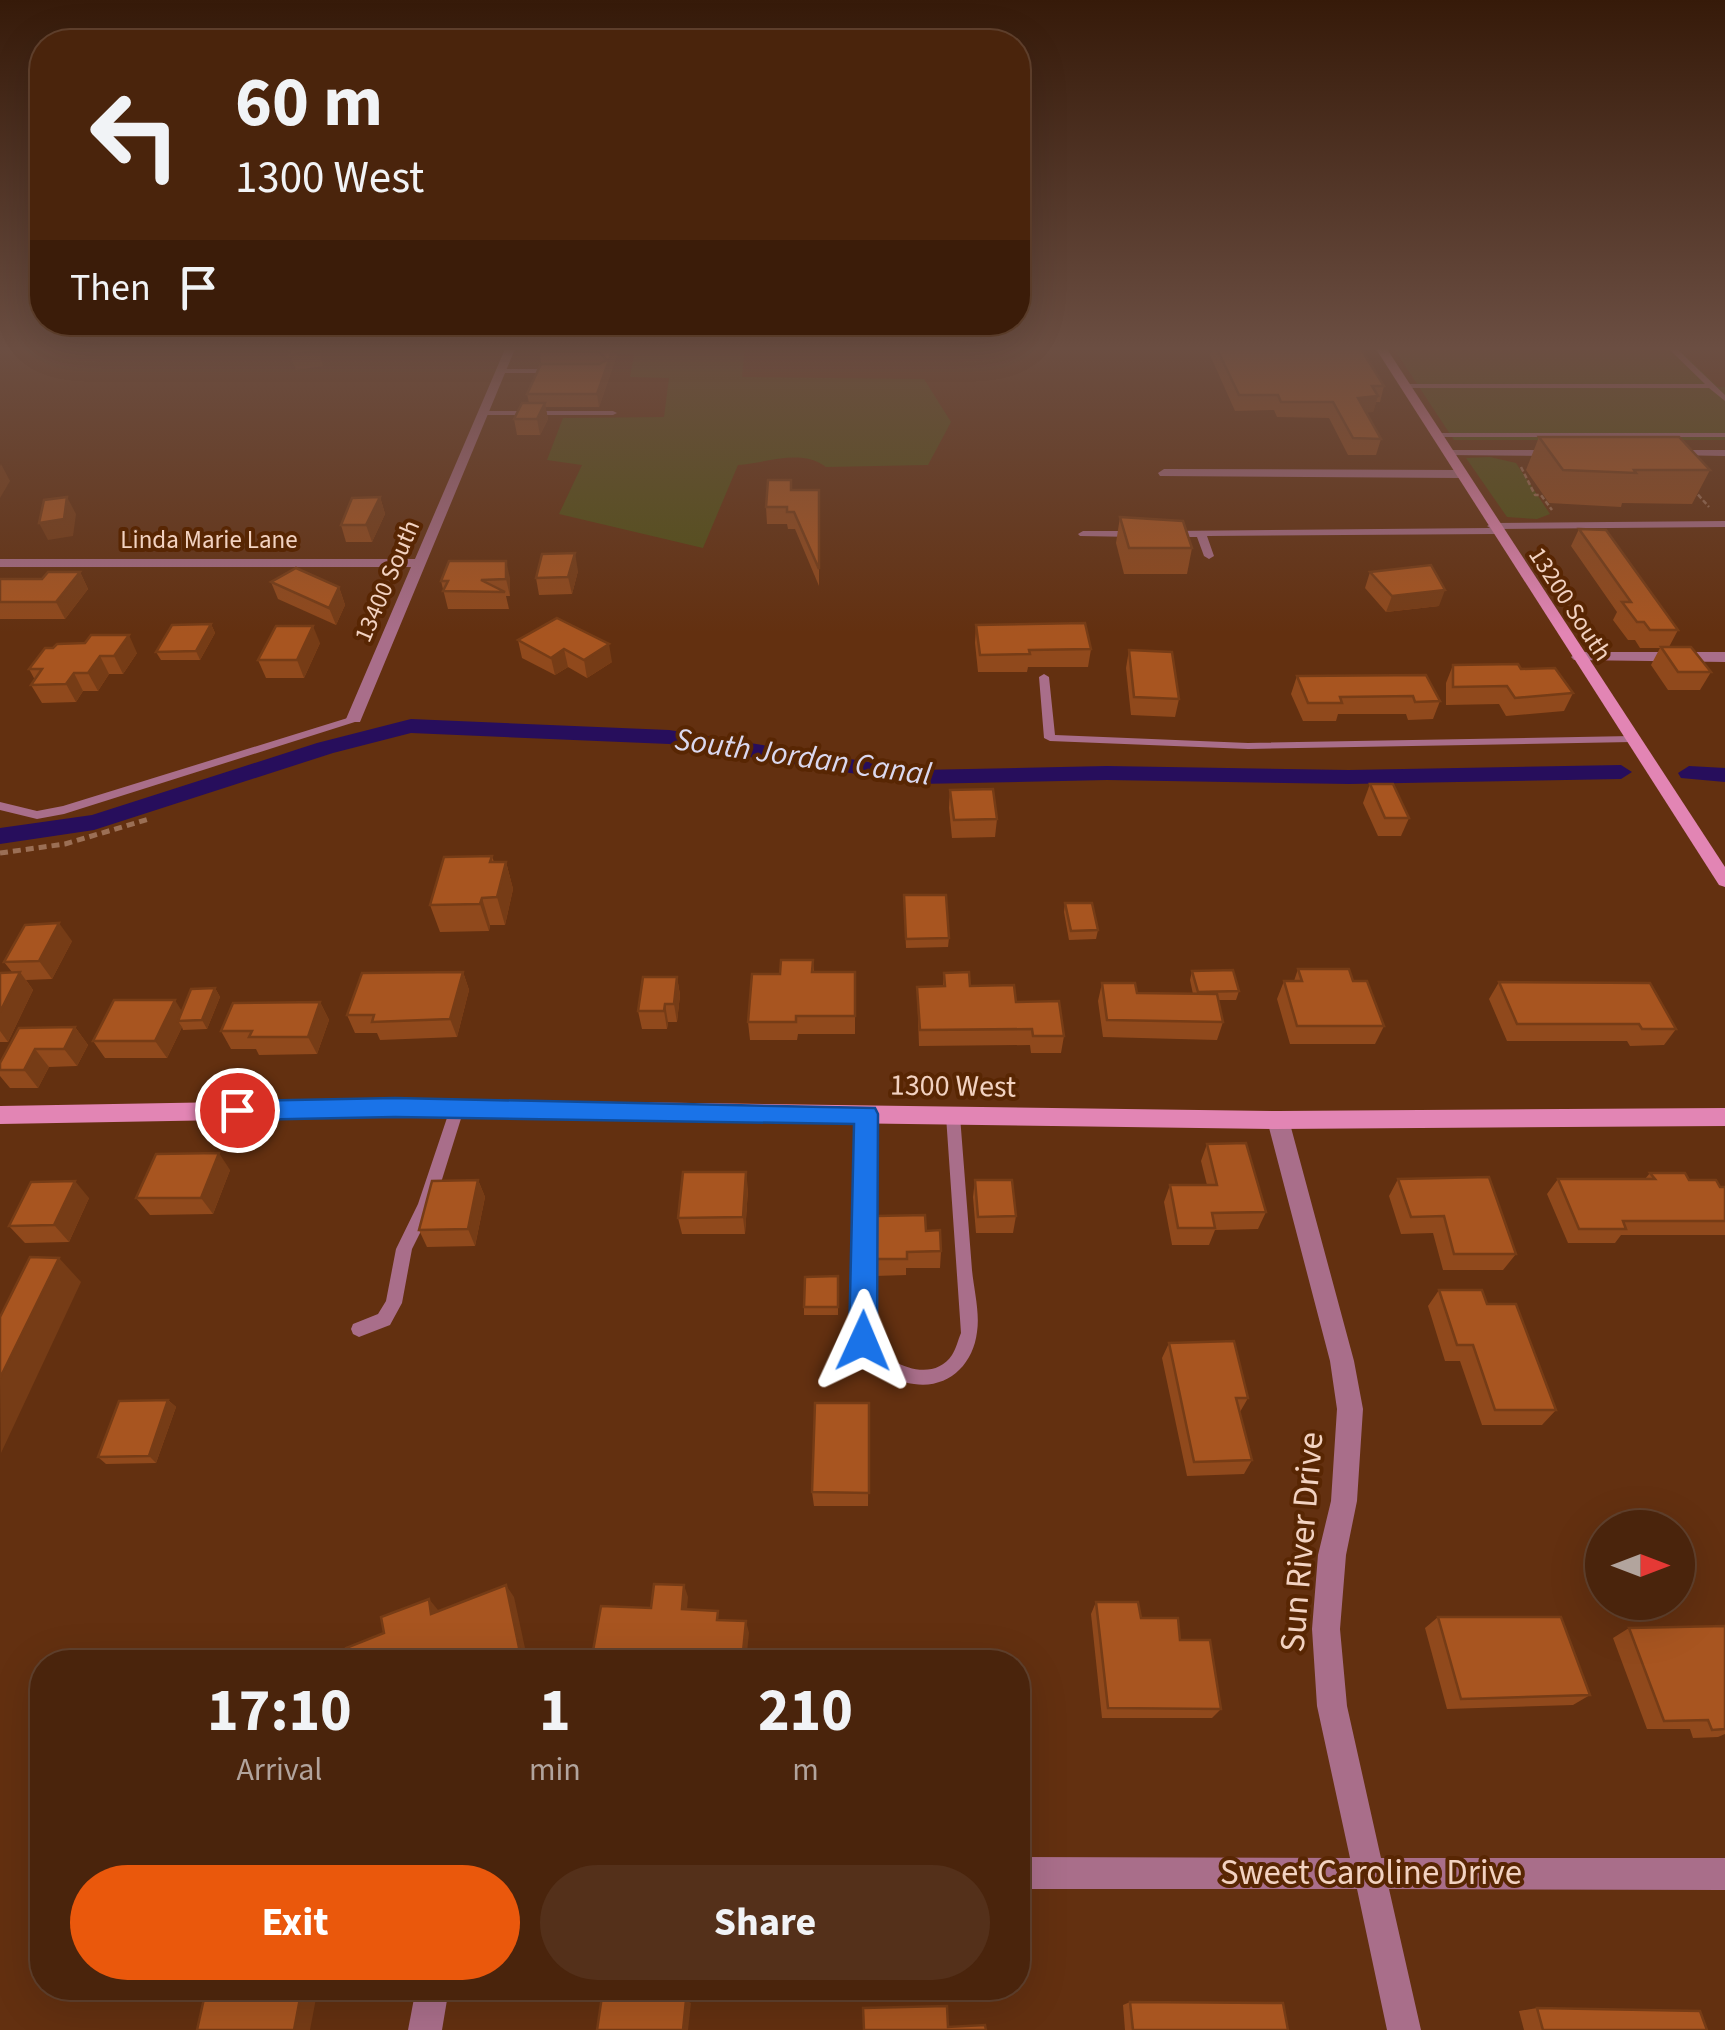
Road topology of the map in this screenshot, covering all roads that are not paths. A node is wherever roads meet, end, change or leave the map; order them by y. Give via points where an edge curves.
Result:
1 (469, 444) edge
2 (1441, 444) edge
3 (1447, 453) junction
4 (1567, 453) edge
5 (1666, 453) edge
6 (1725, 453) edge
7 (1164, 473) dead end
8 (1460, 474) junction
9 (1725, 524) edge
10 (1494, 528) junction
11 (1084, 534) dead end
12 (1142, 534) edge
13 (1162, 534) edge
14 (1200, 534) junction
15 (1209, 556) dead end
16 (0, 563) edge
17 (419, 563) junction
18 (1579, 657) junction
19 (1725, 657) edge
20 (1044, 677) dead end
21 (354, 719) joint
22 (1632, 739) junction
23 (0, 806) edge
24 (1725, 881) edge
25 (457, 1109) junction
26 (866, 1114) junction
27 (0, 1115) edge
28 (953, 1116) junction
29 (1725, 1117) edge
30 (1278, 1120) junction
31 (359, 1329) dead end
32 (1030, 1873) edge
33 (1368, 1873) junction
34 (1725, 1874) edge
35 (430, 2000) edge
36 (424, 2030) edge
37 (1404, 2030) edge

1 - 17 street, 13400 South
2 - 3 street, 13200 South
3 - 4 lane
3 - 8 street, 13200 South
5 - 6 lane
7 - 8 street
8 - 10 street, 13200 South
9 - 10 lane
10 - 14 lane
10 - 18 street, 13200 South
11 - 12 lane
13 - 14 lane
14 - 15 lane
16 - 17 street, Linda Marie Lane
17 - 21 street, 13400 South
18 - 19 street
18 - 22 street, 13200 South
20 - 22 lane via 1050,738 1248,746
21 - 23 lane via 64,810 37,815
22 - 24 street, 13200 South
25 - 26 street, 1300 West
25 - 27 street, 1300 West
25 - 31 lane via 404,1249 394,1303 384,1320
26 - 28 street, 1300 West
26 - 28 lane via 863,1341 879,1364 916,1376 941,1374 956,1364 968,1333
28 - 30 street, 1300 West
29 - 30 street, 1300 West
30 - 33 street, Sun River Drive via 1350,1409 1326,1629 1332,1706
32 - 33 street, Sweet Caroline Drive
33 - 34 street, Sweet Caroline Drive
33 - 37 street, Sun River Drive
35 - 36 street

